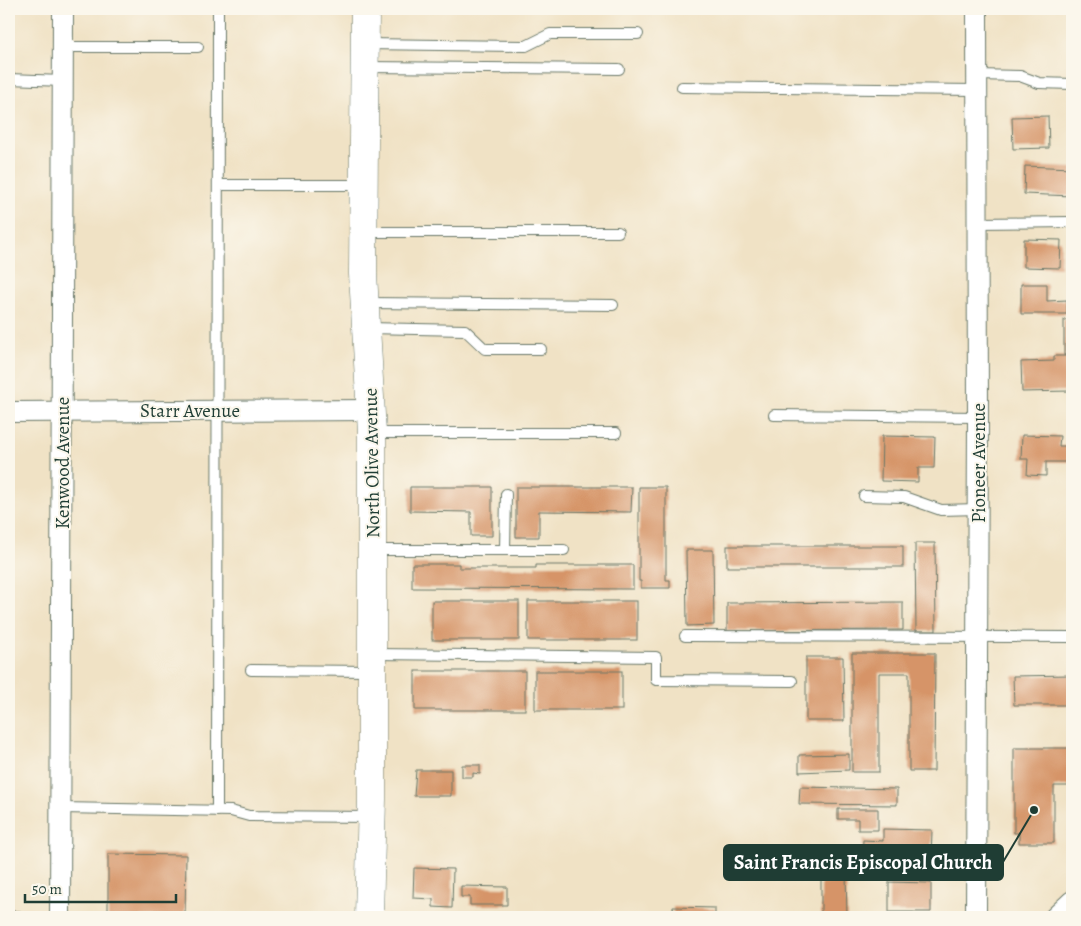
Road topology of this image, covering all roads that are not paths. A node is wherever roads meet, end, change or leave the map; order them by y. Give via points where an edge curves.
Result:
1 (63, 9) edge
2 (218, 9) edge
3 (365, 9) edge
4 (977, 9) edge
5 (638, 34) dead end
6 (63, 47) junction
7 (198, 47) dead end
8 (364, 56) junction
9 (619, 69) dead end
10 (9, 79) edge
11 (63, 81) junction
12 (977, 83) junction
13 (1072, 84) edge
14 (682, 88) dead end
15 (218, 184) junction
16 (362, 185) junction
17 (1072, 222) edge
18 (977, 223) junction
19 (363, 232) junction
20 (618, 232) dead end
21 (613, 305) dead end
22 (365, 316) junction
23 (541, 349) dead end
24 (218, 410) junction
25 (62, 411) junction
26 (9, 412) edge
27 (774, 415) dead end
28 (978, 417) junction
29 (372, 422) junction
30 (616, 433) dead end
31 (506, 494) dead end
32 (864, 496) dead end
33 (978, 509) junction
34 (372, 550) junction
35 (505, 550) junction
36 (564, 550) dead end
37 (685, 636) dead end
38 (1072, 637) edge
39 (977, 638) junction
40 (372, 662) junction
41 (251, 670) dead end
42 (792, 681) dead end
43 (60, 808) junction
44 (217, 811) junction
45 (372, 816) junction
46 (1072, 901) edge
47 (60, 917) edge
48 (369, 917) edge
49 (976, 917) edge
50 (1055, 917) edge

1 - 6 street, Kenwood Avenue
2 - 15 lane
3 - 8 street, North Olive Avenue
4 - 12 street, Pioneer Avenue
5 - 8 lane via 550,34 526,46
6 - 7 lane
6 - 11 street, Kenwood Avenue
8 - 9 lane
8 - 16 street, North Olive Avenue
10 - 11 lane
11 - 25 street, Kenwood Avenue
12 - 13 lane via 1020,76 1039,83
12 - 14 lane
12 - 18 street, Pioneer Avenue
15 - 16 lane
15 - 24 lane
16 - 19 street, North Olive Avenue
17 - 18 lane
18 - 28 street, Pioneer Avenue
19 - 20 lane
19 - 22 street, North Olive Avenue
21 - 22 lane
22 - 23 lane via 465,330 485,348
22 - 29 street, North Olive Avenue
24 - 25 street, Starr Avenue
24 - 29 street, Starr Avenue
24 - 44 lane
25 - 26 street, Starr Avenue
25 - 43 street, Kenwood Avenue
27 - 28 lane
28 - 33 street, Pioneer Avenue
29 - 30 lane
29 - 34 street, North Olive Avenue
31 - 35 lane
32 - 33 lane via 904,497 940,510
33 - 39 street, Pioneer Avenue
34 - 35 lane
34 - 40 street, North Olive Avenue
35 - 36 lane
37 - 39 lane
38 - 39 lane
39 - 49 street, Pioneer Avenue
40 - 41 lane
40 - 42 lane via 656,656 656,680
40 - 45 street, North Olive Avenue
43 - 44 lane
43 - 47 street, Kenwood Avenue
44 - 45 lane via 249,816
45 - 48 street, North Olive Avenue
46 - 50 street

